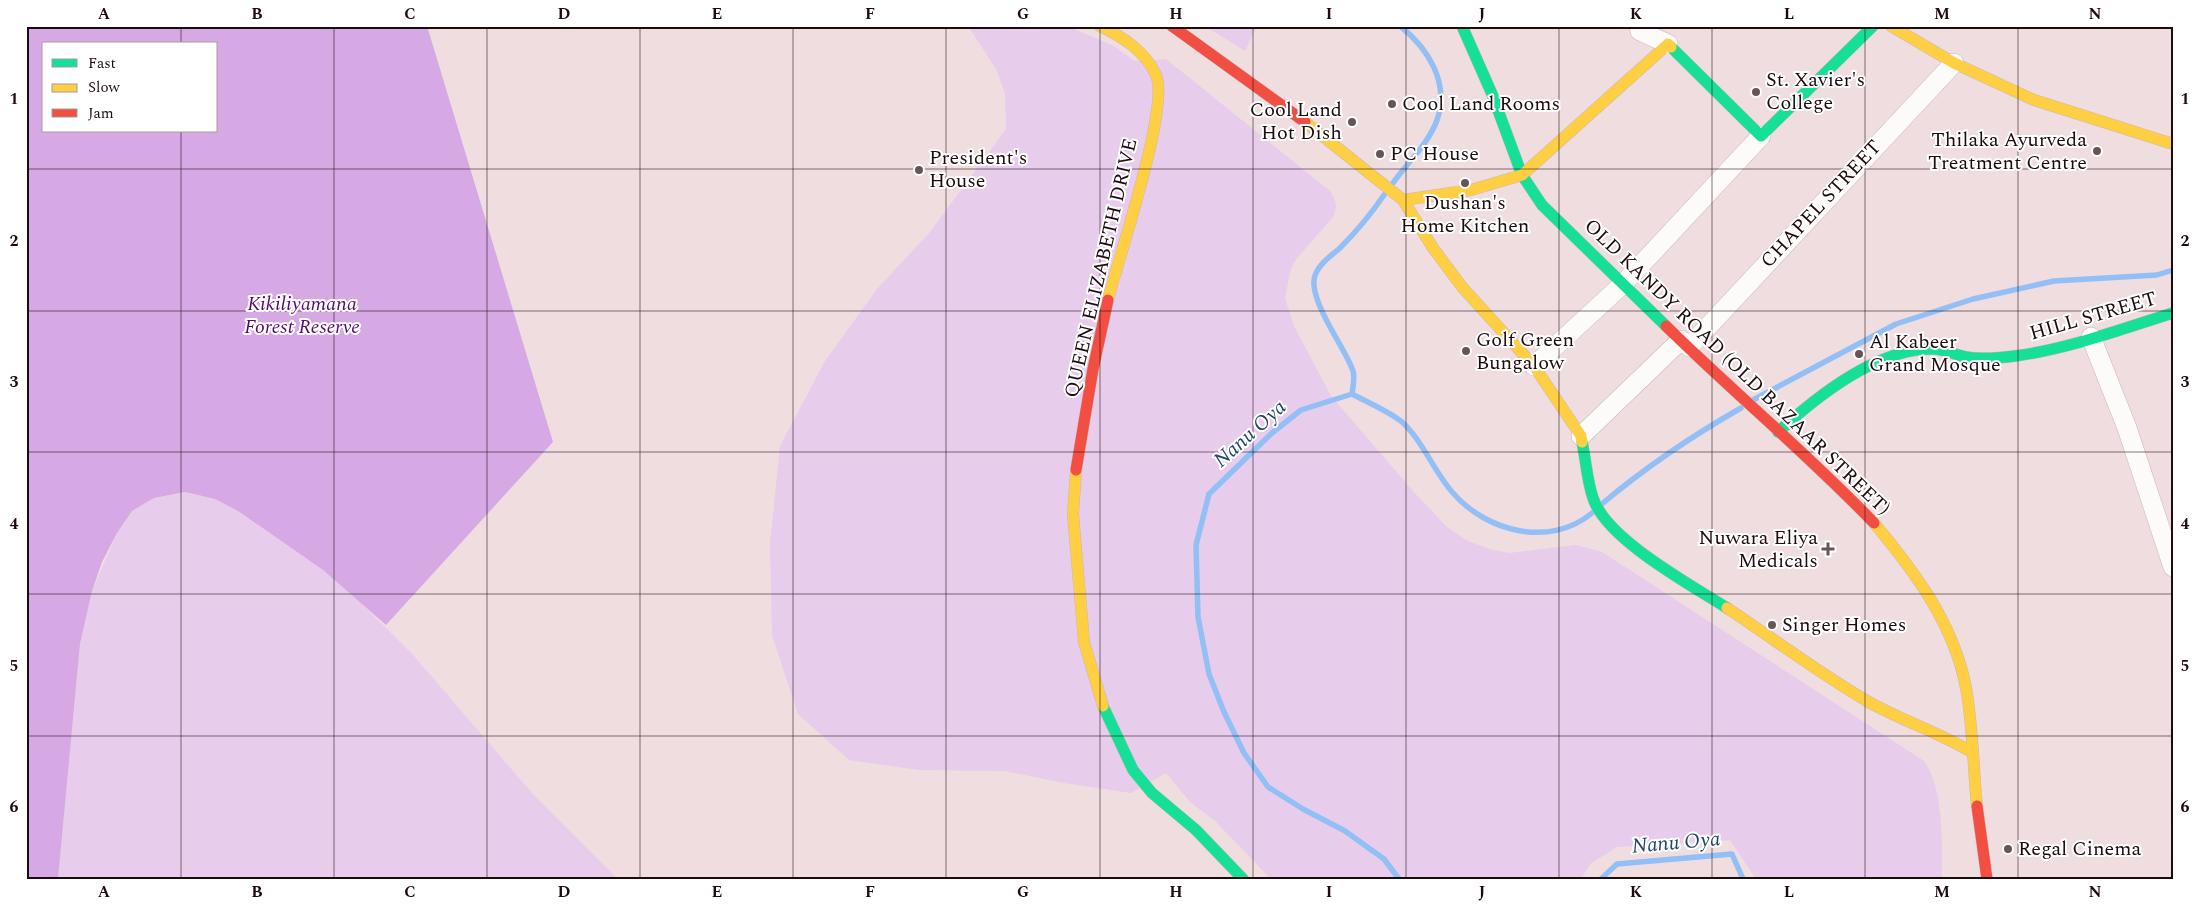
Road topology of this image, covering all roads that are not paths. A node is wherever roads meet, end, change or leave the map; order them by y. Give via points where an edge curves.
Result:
1 (1100, 26) edge
2 (1172, 26) edge
3 (1462, 26) edge
4 (1639, 26) edge
5 (1873, 26) edge
6 (1891, 26) edge
7 (1668, 44) junction
8 (1954, 63) junction
9 (1761, 136) junction
10 (2173, 144) edge
11 (1522, 175) junction
12 (1401, 198) junction
13 (1624, 283) junction
14 (2173, 313) edge
15 (2090, 337) junction
16 (1685, 344) junction
17 (1534, 366) junction
18 (1778, 432) junction
19 (1581, 436) junction
20 (2173, 567) edge
21 (1973, 754) junction
22 (1243, 879) edge
23 (1987, 879) edge

1 - 22 main road, QUEEN ELIZABETH DRIVE via 1122,37 1144,56 1156,76 1159,90 1146,164 1110,293 1093,369 1076,466 1073,514 1084,642 1099,697 1133,770 1152,793 1196,830
2 - 12 main road via 1290,109
3 - 11 main road, OLD KANDY ROAD (OLD BAZAAR STREET)
4 - 7 street via 1640,31
5 - 9 main road
6 - 8 main road
7 - 9 main road
7 - 11 main road
8 - 10 main road via 2034,100
8 - 16 street, CHAPEL STREET
9 - 13 street
11 - 12 main road via 1471,190
11 - 13 main road, OLD KANDY ROAD (OLD BAZAAR STREET) via 1542,205
12 - 17 main road via 1462,287
13 - 16 main road, OLD KANDY ROAD (OLD BAZAAR STREET)
13 - 17 street
14 - 15 main road, HILL STREET
15 - 18 main road, HILL STREET via 2002,358 1917,350 1877,364 1827,390
15 - 20 street via 2127,428
16 - 18 main road, OLD KANDY ROAD (OLD BAZAAR STREET)
16 - 19 street, CHAPEL STREET
17 - 19 main road
18 - 21 main road, OLD KANDY ROAD (OLD BAZAAR STREET) via 1846,492 1926,589 1943,619 1961,666
19 - 21 main road via 1593,499 1602,516 1631,545 1836,682 1902,720 1950,739
21 - 23 main road, OLD KANDY ROAD (OLD BAZAAR STREET)

